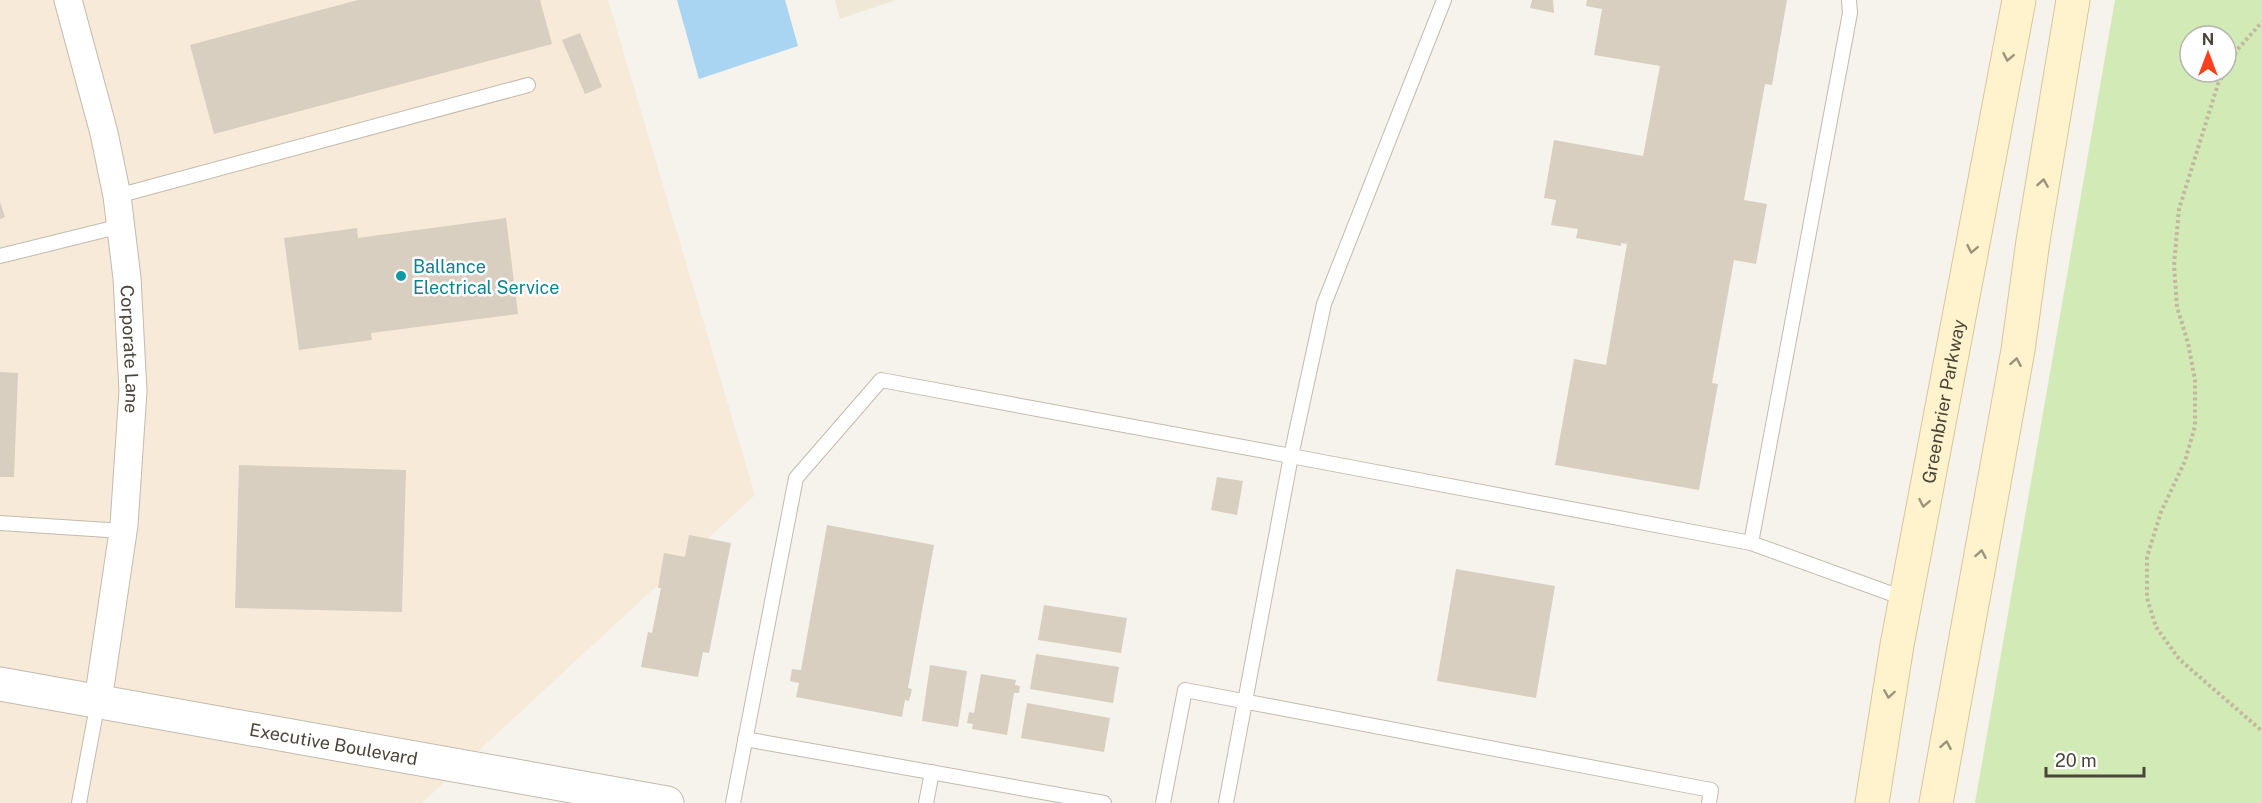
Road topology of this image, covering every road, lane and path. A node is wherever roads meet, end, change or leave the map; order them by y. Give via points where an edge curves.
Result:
1 (68, 0) edge
2 (1444, 0) edge
3 (1849, 0) edge
4 (2019, 0) edge
5 (2073, 0) edge
6 (2262, 22) edge
7 (2238, 49) edge
8 (2218, 84) edge
9 (528, 85) dead end
10 (117, 196) junction
11 (121, 226) junction
12 (0, 256) edge
13 (1291, 456) junction
14 (0, 523) edge
15 (123, 531) junction
16 (1751, 543) junction
17 (1906, 598) junction
18 (0, 684) edge
19 (98, 701) junction
20 (1245, 702) junction
21 (2262, 732) edge
22 (745, 739) junction
23 (932, 772) junction
24 (79, 803) edge
25 (667, 803) edge
26 (733, 803) edge
27 (926, 803) edge
28 (1104, 803) edge
29 (1163, 803) edge
30 (1226, 803) edge
31 (1709, 803) edge
32 (1872, 803) edge
33 (1935, 803) edge

1 - 10 street, Corporate Lane
2 - 13 lane via 1324,304
3 - 16 lane via 1850,13
4 -> 17 main road, Greenbrier Parkway
33 -> 5 main road via 2018,350
6 - 7 path
8 - 21 path via 2179,209 2174,265 2177,307 2195,380 2195,426 2147,557 2147,598 2156,627 2179,659
9 - 10 lane
10 - 11 street, Corporate Lane
11 - 12 lane
11 - 15 street, Corporate Lane via 134,391
13 - 16 lane
13 - 20 lane
13 - 22 lane via 880,380 796,478
14 - 15 lane
15 - 19 street, Corporate Lane
16 - 17 lane
17 -> 32 main road, Greenbrier Parkway
18 - 19 street, Executive Boulevard
19 - 24 lane
19 - 25 street, Executive Boulevard
20 - 29 lane via 1185,690
20 - 30 lane
20 - 31 lane via 1711,790
22 - 23 lane
22 - 26 lane
23 - 27 lane
23 - 28 lane

